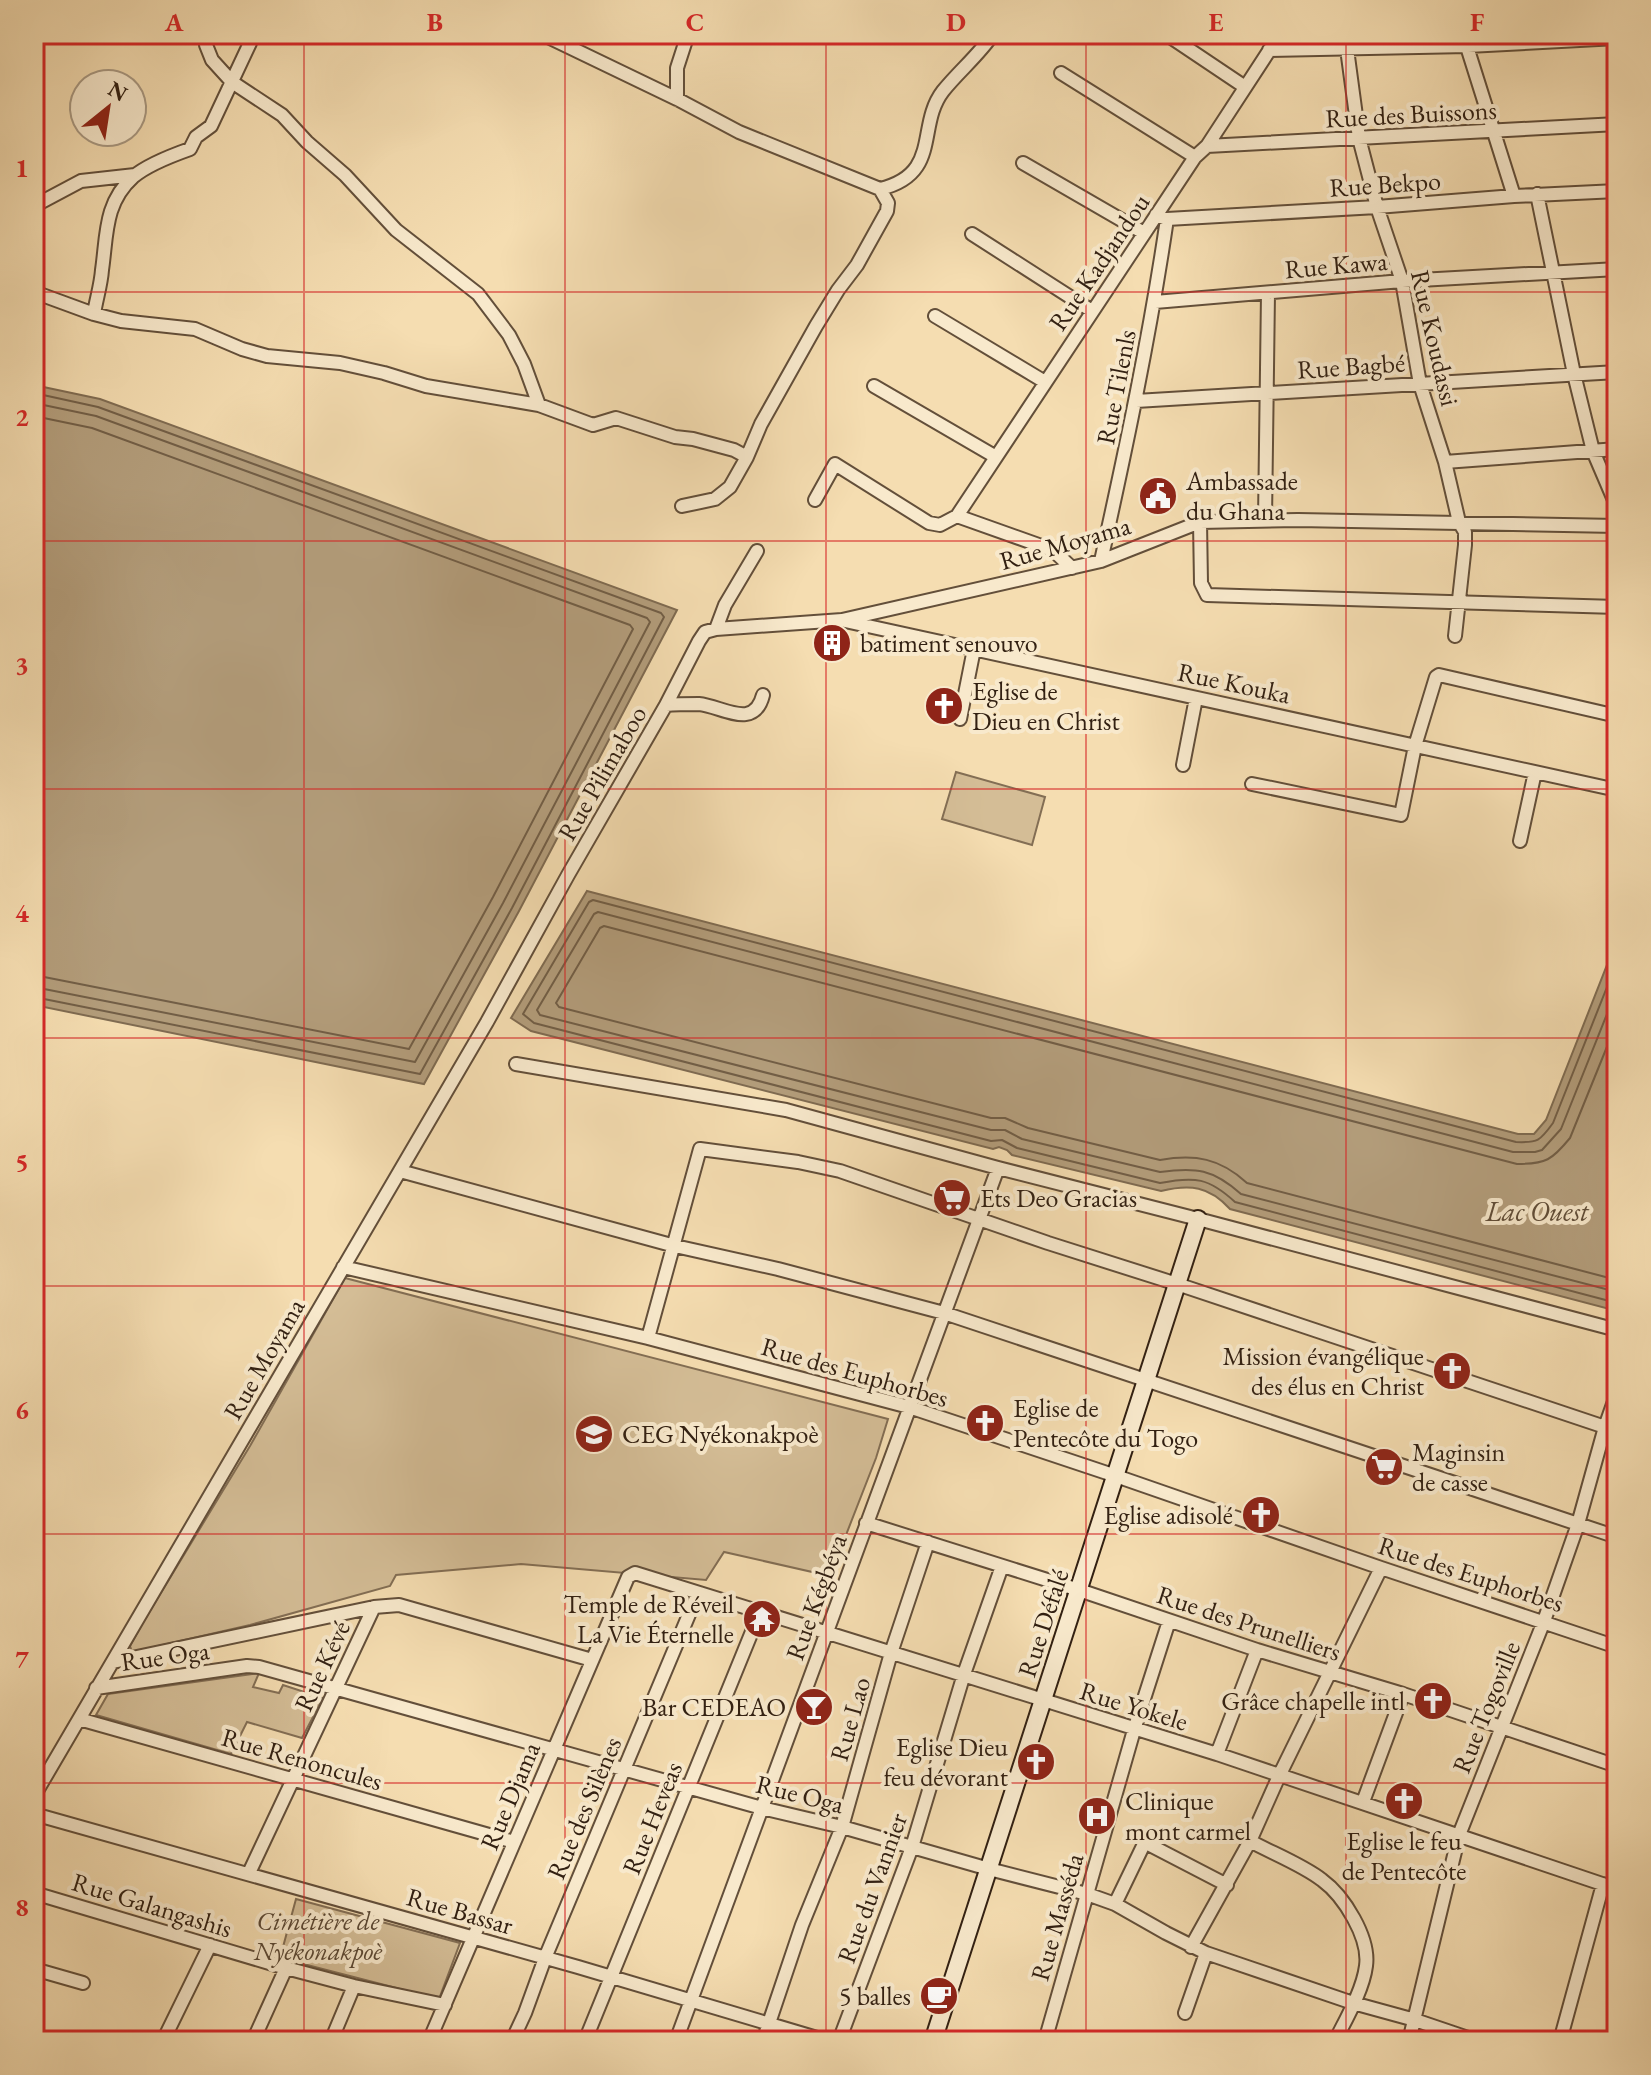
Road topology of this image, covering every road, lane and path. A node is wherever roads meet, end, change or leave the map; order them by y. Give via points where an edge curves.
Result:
1 (209, 34) edge
2 (252, 34) edge
3 (542, 34) edge
4 (688, 34) edge
5 (993, 34) edge
6 (1166, 34) edge
7 (1280, 34) edge
8 (1617, 38) edge
9 (1465, 40) edge
10 (1347, 49) junction
11 (1269, 50) junction
12 (1061, 73) dead end
13 (232, 82) junction
14 (1245, 87) junction
15 (677, 99) junction
16 (1617, 124) edge
17 (1494, 131) junction
18 (1359, 138) junction
19 (1207, 146) junction
20 (1195, 157) junction
21 (1023, 163) dead end
22 (135, 175) junction
23 (880, 189) junction
24 (1617, 191) edge
25 (1537, 194) junction
26 (1514, 196) junction
27 (34, 206) edge
28 (1377, 207) junction
29 (1162, 217) junction
30 (1144, 233) junction
31 (972, 234) dead end
32 (1617, 269) edge
33 (1554, 274) junction
34 (1402, 281) junction
35 (34, 292) edge
36 (1268, 293) junction
37 (1155, 302) junction
38 (1092, 311) junction
39 (94, 314) junction
40 (935, 316) dead end
41 (1617, 372) edge
42 (1574, 374) junction
43 (1045, 382) junction
44 (1420, 384) junction
45 (874, 386) dead end
46 (1267, 394) junction
47 (1136, 401) junction
48 (539, 405) junction
49 (1617, 449) edge
50 (1593, 451) junction
51 (747, 457) junction
52 (996, 457) junction
53 (1445, 462) junction
54 (815, 500) dead end
55 (682, 506) dead end
56 (1617, 507) edge
57 (957, 516) junction
58 (1265, 520) junction
59 (1200, 522) junction
60 (1459, 522) junction
61 (1617, 526) edge
62 (757, 551) dead end
63 (1101, 561) junction
64 (1072, 568) junction
65 (1460, 603) junction
66 (1617, 607) edge
67 (842, 620) junction
68 (716, 629) junction
69 (1455, 636) dead end
70 (974, 649) junction
71 (763, 695) dead end
72 (1196, 698) junction
73 (666, 705) junction
74 (1617, 716) edge
75 (960, 719) dead end
76 (1415, 746) junction
77 (1183, 765) dead end
78 (1535, 772) junction
79 (1252, 784) dead end
80 (1617, 790) edge
81 (1520, 841) dead end
82 (487, 1022) joint
83 (516, 1064) dead end
84 (998, 1168) junction
85 (400, 1171) junction
86 (979, 1219) junction
87 (1198, 1219) junction
88 (675, 1246) junction
89 (343, 1267) junction
90 (1177, 1284) junction
91 (944, 1313) junction
92 (1617, 1330) edge
93 (648, 1338) junction
94 (1146, 1380) junction
95 (1617, 1393) edge
96 (909, 1407) junction
97 (1611, 1429) edge
98 (1116, 1476) junction
99 (866, 1523) junction
100 (1578, 1524) junction
101 (1617, 1537) edge
102 (928, 1542) junction
103 (1002, 1566) junction
104 (1381, 1568) junction
105 (635, 1573) joint
106 (1079, 1590) junction
107 (698, 1593) junction
108 (374, 1607) junction
109 (760, 1612) junction
110 (1169, 1621) junction
111 (1544, 1621) junction
112 (826, 1633) junction
113 (1617, 1647) edge
114 (1257, 1650) junction
115 (891, 1653) junction
116 (592, 1660) junction
117 (113, 1662) junction
118 (1331, 1673) junction
119 (964, 1674) junction
120 (336, 1687) junction
121 (96, 1688) junction
122 (1403, 1694) junction
123 (1043, 1700) junction
124 (79, 1719) junction
125 (1500, 1728) junction
126 (1134, 1730) junction
127 (555, 1748) junction
128 (1217, 1754) junction
129 (1617, 1766) edge
130 (624, 1769) junction
131 (1279, 1776) junction
132 (293, 1779) junction
133 (689, 1786) junction
134 (34, 1796) edge
135 (1363, 1802) junction
136 (762, 1808) junction
137 (34, 1814) edge
138 (842, 1827) junction
139 (1459, 1835) junction
140 (1250, 1841) junction
141 (514, 1842) junction
142 (912, 1847) junction
143 (989, 1869) junction
144 (249, 1873) junction
145 (1603, 1884) junction
146 (1227, 1885) junction
147 (1617, 1889) edge
148 (34, 1893) edge
149 (1087, 1894) junction
150 (1115, 1904) junction
151 (473, 1939) junction
152 (210, 1945) junction
153 (1191, 1947) junction
154 (1206, 1953) junction
155 (545, 1958) junction
156 (286, 1968) junction
157 (34, 1969) edge
158 (611, 1977) junction
159 (83, 1983) dead end
160 (354, 1986) junction
161 (691, 2001) junction
162 (1353, 2003) junction
163 (445, 2005) junction
164 (1185, 2013) dead end
165 (1415, 2020) junction
166 (769, 2024) junction
167 (163, 2041) edge
168 (253, 2041) edge
169 (331, 2041) edge
170 (429, 2041) edge
171 (512, 2041) edge
172 (585, 2041) edge
173 (676, 2041) edge
174 (763, 2041) edge
175 (827, 2041) edge
176 (839, 2041) edge
177 (933, 2041) edge
178 (1045, 2041) edge
179 (1335, 2041) edge
180 (1409, 2041) edge
181 (1477, 2041) edge
182 (1560, 2041) edge

1 - 13 street via 206,45 212,60
2 - 13 street
3 - 15 street
4 - 15 street via 677,68
5 - 23 street via 944,90 911,174
6 - 14 street
7 - 11 street, Rue Kadjandou
8 - 9 street
9 - 10 street
9 - 17 street
10 - 11 street
10 - 18 street, Rue Koudassi
11 - 14 street, Rue Kadjandou
12 - 20 street
13 - 22 street via 211,126 190,149
13 - 48 street via 282,115 396,230 478,294 509,335
14 - 19 street, Rue Kadjandou
15 - 23 street via 739,132
16 - 17 street, Rue des Buissons
17 - 18 street, Rue des Buissons
17 - 26 street
18 - 19 street, Rue des Buissons
18 - 28 street, Rue Koudassi
19 - 20 street, Rue Kadjandou
20 - 29 street, Rue Kadjandou
21 - 30 street
22 - 27 street via 81,181
22 - 39 street via 120,192 106,226
23 - 51 street via 887,211 816,326
24 - 25 street, Rue Bekpo
25 - 26 street, Rue Bekpo
25 - 33 street
26 - 28 street, Rue Bekpo
28 - 29 street, Rue Bekpo
28 - 34 street, Rue Koudassi
29 - 30 street, Rue Kadjandou
29 - 37 street, Rue Tilenls
30 - 38 street, Rue Kadjandou
31 - 38 street
32 - 33 street, Rue Kawa
33 - 34 street, Rue Kawa
33 - 42 street
34 - 36 street, Rue Kawa
34 - 44 street, Rue Koudassi
35 - 39 street
36 - 37 street, Rue Kawa
36 - 46 street
37 - 47 street, Rue Tilenls
38 - 43 street, Rue Kadjandou
39 - 48 street via 195,329 267,356 340,363 426,386
40 - 43 street
41 - 42 street, Rue Bagbé
42 - 44 street, Rue Bagbé
42 - 50 street
43 - 52 street, Rue Kadjandou
44 - 46 street, Rue Bagbé
44 - 53 street, Rue Koudassi
45 - 52 street
46 - 47 street, Rue Bagbé
46 - 58 street
47 - 63 street, Rue Tilenls
48 - 51 street via 593,425 616,418
49 - 50 street
50 - 53 street
50 - 56 street
51 - 55 street via 730,487 715,499
52 - 57 street, Rue Kadjandou
53 - 60 street, Rue Koudassi
54 - 57 street via 835,464 929,523 940,525
57 - 64 street via 1047,548
58 - 59 street, Rue Moyama
58 - 60 street, Rue Moyama
59 - 63 street, Rue Moyama
59 - 65 street via 1201,583 1207,595
60 - 61 street, Rue Moyama
60 - 65 street, Rue Koudassi via 1465,532
62 - 68 street, Rue Pilimaboo
63 - 64 street, Rue Moyama
64 - 67 street, Rue Moyama
65 - 66 street
65 - 69 street, Rue Koudassi
67 - 68 street, Rue Moyama
67 - 70 street, Rue Kouka
68 - 73 street, Rue Pilimaboo via 699,641
70 - 72 street, Rue Kouka
70 - 75 street
71 - 73 street via 761,706 739,715 701,704
72 - 76 street, Rue Kouka
72 - 77 street
73 - 82 street, Rue Pilimaboo
74 - 76 street via 1439,675
76 - 78 street, Rue Kouka
76 - 79 street via 1401,815
78 - 80 street, Rue Kouka
78 - 81 street
82 - 85 street, Rue Moyama
83 - 84 street via 786,1110
84 - 86 street, Rue Kégbéya
84 - 87 street
85 - 88 street
85 - 89 street, Rue Moyama
86 - 88 street via 823,1166 700,1149
86 - 90 street
86 - 91 street, Rue Kégbéya
87 - 90 street, Rue Défalé
87 - 92 street
88 - 91 street
88 - 93 street
89 - 93 street, Rue des Euphorbes
89 - 117 street, Rue Moyama
90 - 94 street, Rue Défalé
90 - 97 street
91 - 94 street
91 - 96 street, Rue Kégbéya
93 - 96 street, Rue des Euphorbes
94 - 98 street, Rue Défalé
94 - 100 street
95 - 97 street, Rue Togoville
96 - 98 street, Rue des Euphorbes
96 - 99 street, Rue Kégbéya
97 - 100 street, Rue Togoville
98 - 104 street, Rue des Euphorbes
98 - 106 street, Rue Défalé
99 - 102 street, Rue des Prunelliers
99 - 112 street, Rue Kégbéya
100 - 101 street
100 - 111 street, Rue Togoville
102 - 103 street, Rue des Prunelliers
102 - 115 street, Rue Lao
103 - 106 street, Rue des Prunelliers
103 - 119 street, Rue du Vannier
104 - 111 street, Rue des Euphorbes
104 - 118 street
105 - 107 street, Rue Yokele
105 - 116 street, Rue Djama via 628,1577
106 - 110 street, Rue des Prunelliers
106 - 123 street, Rue Défalé
107 - 109 street, Rue Yokele
107 - 130 street, Rue des Silènes
108 - 116 street via 404,1606
108 - 117 street
108 - 120 street, Rue Kévé
109 - 112 street, Rue Yokele
109 - 133 street, Rue Heveas
110 - 114 street, Rue des Prunelliers
110 - 126 street, Rue Masséda
111 - 113 street, Rue des Euphorbes
111 - 125 street, Rue Togoville
112 - 115 street, Rue Yokele
112 - 136 street, Rue Kégbéya
114 - 118 street, Rue des Prunelliers
114 - 128 street
115 - 119 street, Rue Yokele
115 - 138 street, Rue Lao
116 - 127 street, Rue Djama
117 - 121 street, Rue Moyama
118 - 122 street, Rue des Prunelliers
118 - 131 street
119 - 123 street, Rue Yokele
119 - 142 street, Rue du Vannier
120 - 121 street, Rue Oga via 247,1666
120 - 127 street, Rue Oga
120 - 132 street, Rue Kévé
121 - 124 street, Rue Moyama
122 - 125 street, Rue des Prunelliers
122 - 135 street
123 - 126 street, Rue Yokele
123 - 143 street, Rue Défalé
124 - 132 street, Rue Renoncules
124 - 134 street, Rue Moyama
125 - 129 street, Rue des Prunelliers
125 - 139 street, Rue Togoville
126 - 128 street, Rue Yokele
126 - 149 street, Rue Masséda
127 - 130 street, Rue Oga
127 - 141 street, Rue Djama
128 - 131 street, Rue Yokele
130 - 133 street, Rue Oga
130 - 155 street, Rue des Silènes
131 - 135 street, Rue Yokele
131 - 140 street
132 - 141 street, Rue Renoncules
132 - 144 street, Rue Kévé
133 - 136 street, Rue Oga
133 - 158 street, Rue Heveas
135 - 139 street, Rue Yokele
136 - 138 street, Rue Oga
136 - 161 street, Rue Kégbéya
137 - 144 street, Rue Bassar
138 - 142 street, Rue Oga
138 - 166 street, Rue Lao
139 - 145 street, Rue Yokele
139 - 165 street, Rue Togoville
140 - 146 street
140 - 162 street via 1324,1881 1355,1921 1367,1955
141 - 151 street, Rue Djama
142 - 143 street, Rue Oga
142 - 176 street, Rue du Vannier
143 - 149 street, Rue Oga
143 - 177 street, Rue Défalé
144 - 151 street, Rue Bassar
145 - 147 street, Rue Yokele
145 - 182 street
146 - 150 street via 1146,1843
146 - 153 street
148 - 152 street, Rue Galangashis
149 - 150 street, Rue Oga
149 - 178 street, Rue Masséda
150 - 153 street, Rue Oga
151 - 155 street, Rue Bassar
151 - 163 street, Rue Djama
152 - 156 street, Rue Galangashis
152 - 167 street
153 - 154 street, Rue Oga
154 - 162 street, Rue Oga
154 - 164 street
155 - 158 street, Rue Bassar
155 - 171 street, Rue des Silènes
156 - 160 street, Rue Galangashis
156 - 168 street
157 - 159 street
158 - 161 street, Rue Bassar
158 - 172 street, Rue Heveas
160 - 163 street, Rue Galangashis
160 - 169 street
161 - 166 street, Rue Bassar
161 - 173 street, Rue Kégbéya
162 - 165 street, Rue Oga
162 - 179 street
163 - 170 street, Rue Djama
165 - 180 street, Rue Togoville
165 - 181 street, Rue Oga
166 - 174 street, Rue Lao
166 - 175 street, Rue Bassar

